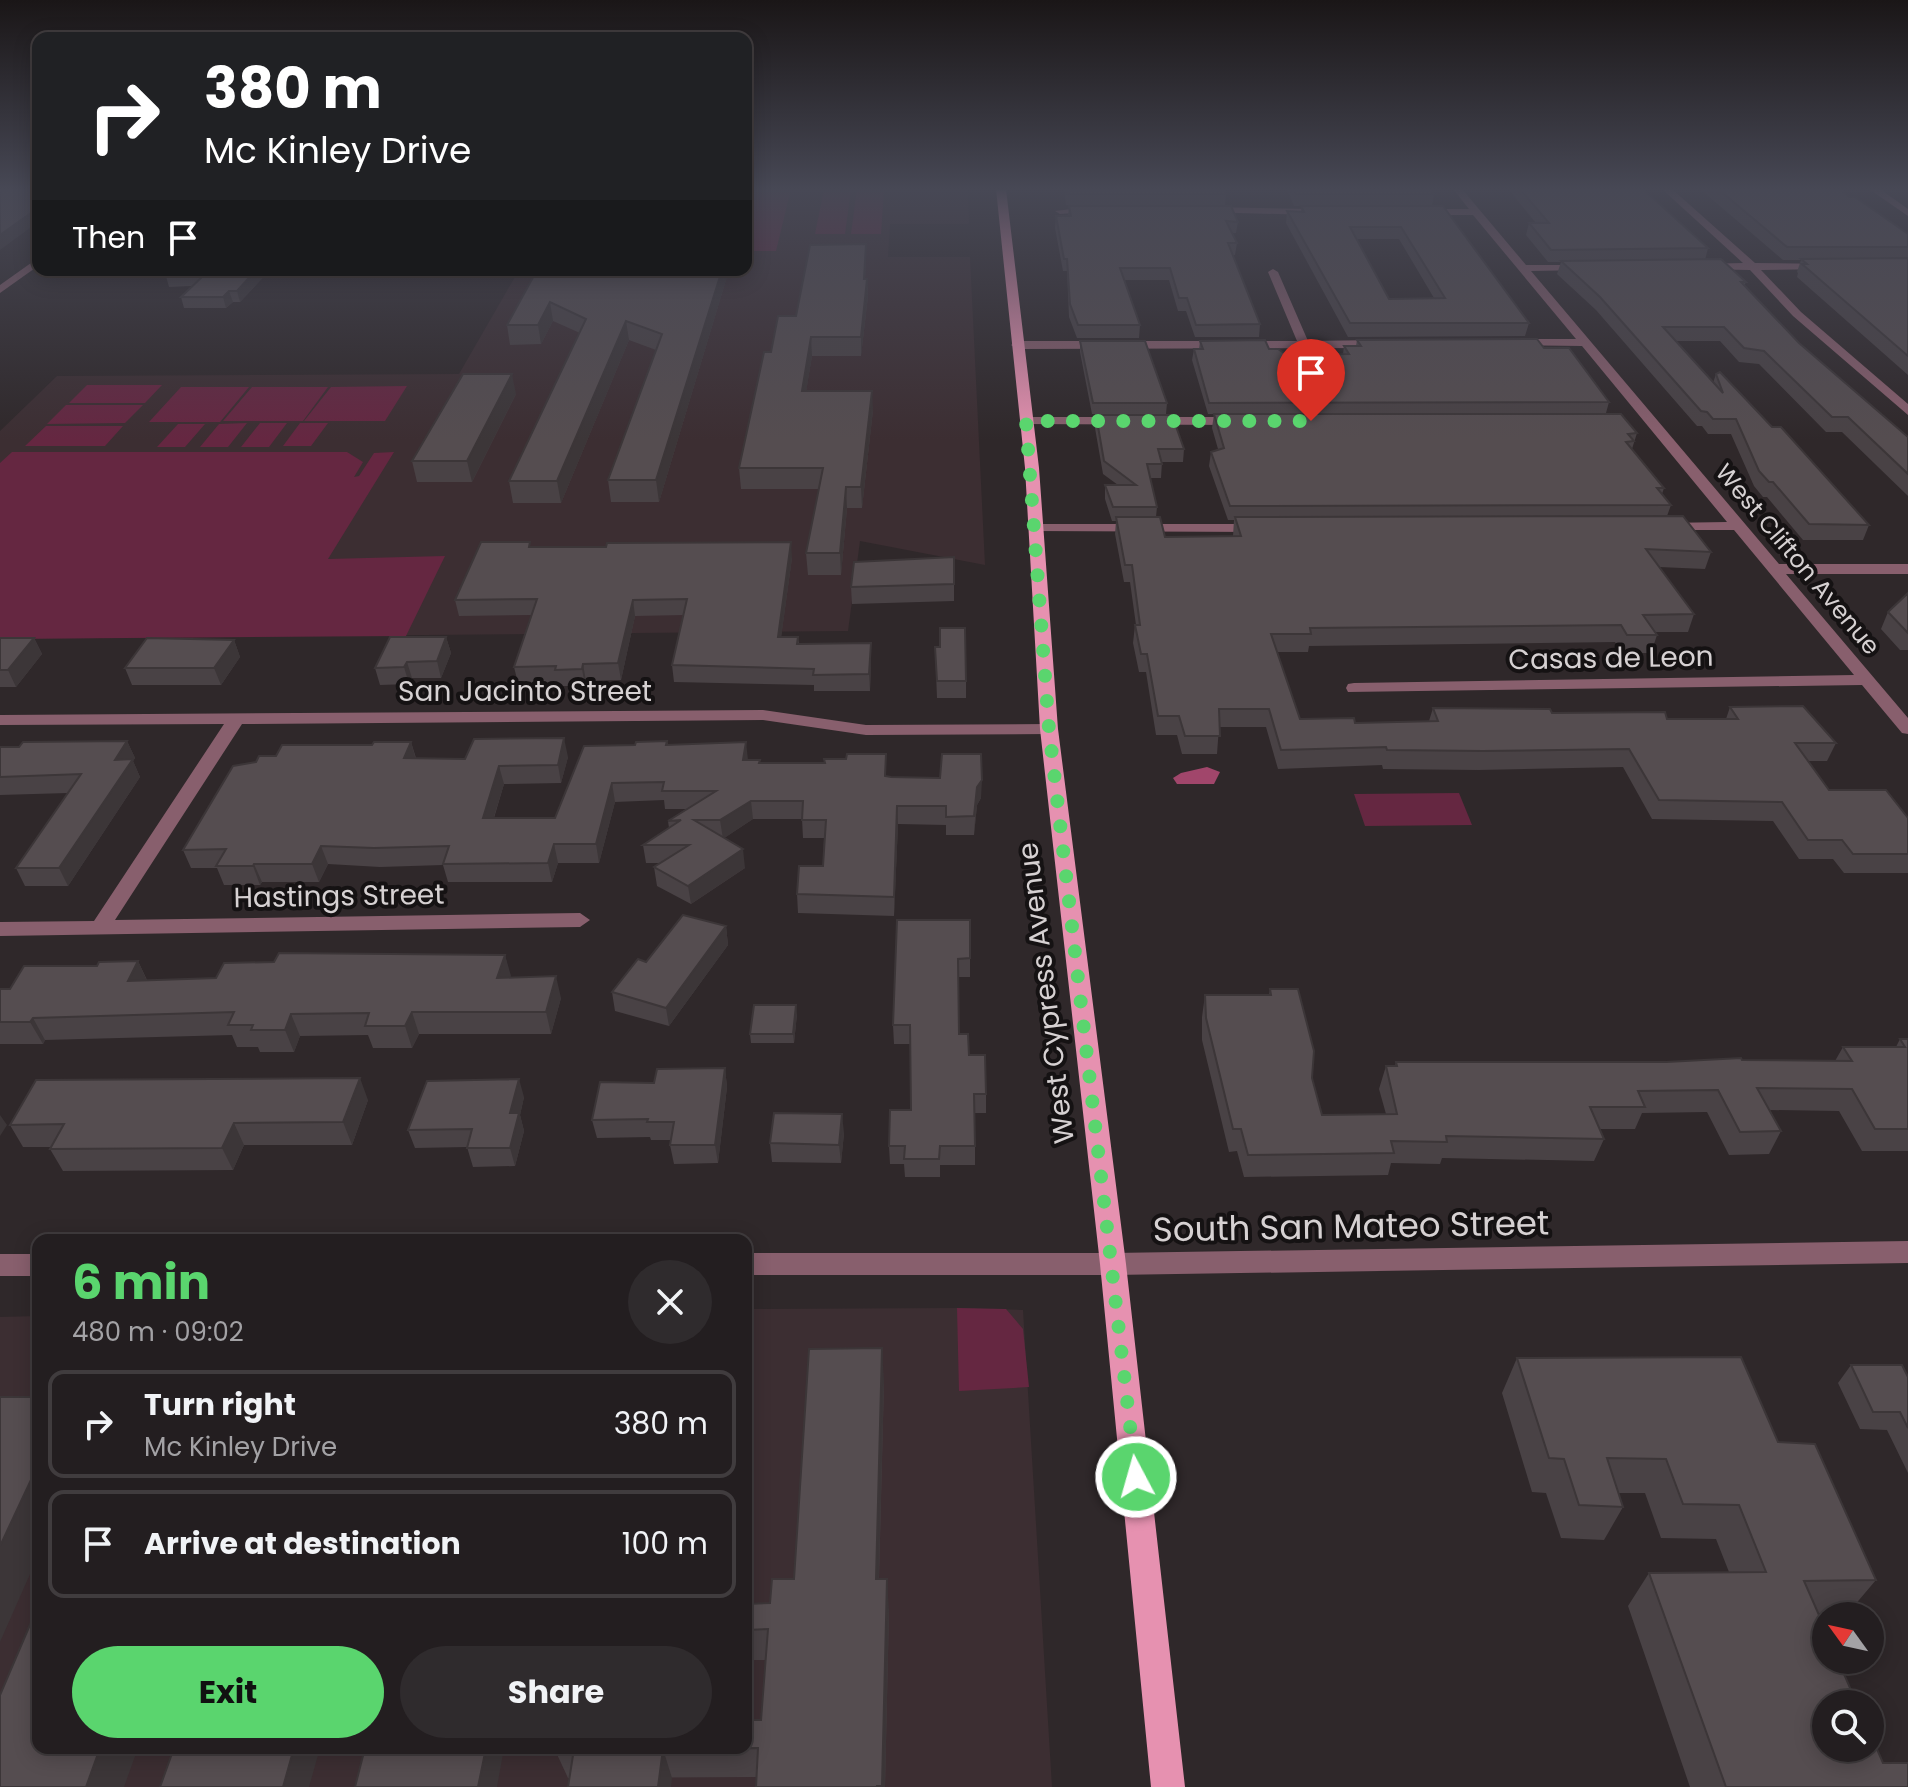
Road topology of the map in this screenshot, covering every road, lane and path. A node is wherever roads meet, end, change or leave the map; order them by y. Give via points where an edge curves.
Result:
1 (23, 272) edge
2 (1010, 272) edge
3 (1273, 272) dead end
4 (1526, 272) edge
5 (1758, 272) edge
6 (0, 290) edge
7 (1585, 342) junction
8 (1507, 343) edge
9 (1304, 344) junction
10 (1398, 344) edge
11 (1017, 345) junction
12 (1908, 411) edge
13 (1026, 421) junction
14 (1255, 421) edge
15 (1739, 526) junction
16 (1643, 527) edge
17 (1036, 528) junction
18 (1276, 528) edge
19 (1775, 569) junction
20 (1908, 569) edge
21 (1869, 680) junction
22 (1354, 688) dead end
23 (236, 719) junction
24 (0, 720) edge
25 (1049, 729) junction
26 (1908, 729) edge
27 (580, 920) dead end
28 (100, 928) junction
29 (0, 929) edge
30 (1908, 1252) edge
31 (752, 1264) edge
32 (1113, 1264) junction
33 (0, 1265) edge
34 (32, 1265) edge
35 (1168, 1787) edge

1 - 6 street
2 - 11 main road, West Cypress Avenue
3 - 9 street
4 - 7 street
5 - 12 street via 1797,314
7 - 8 street
7 - 15 street, West Clifton Avenue via 1642,420
9 - 10 street
9 - 11 street
11 - 13 main road, West Cypress Avenue
13 - 14 street
13 - 17 main road, West Cypress Avenue
15 - 16 street
15 - 19 street, West Clifton Avenue
17 - 18 street
17 - 25 main road, West Cypress Avenue
19 - 20 street
19 - 21 street, West Clifton Avenue
21 - 22 street, Casas de Leon
21 - 26 street, West Clifton Avenue
23 - 24 street, San Jacinto Street
23 - 25 street, San Jacinto Street via 763,715 866,730
23 - 28 street
25 - 32 main road, West Cypress Avenue
27 - 28 street, Hastings Street
28 - 29 street, Hastings Street
30 - 32 street, South San Mateo Street
31 - 32 street, South San Mateo Street
32 - 35 main road, West Cypress Avenue
33 - 34 street

